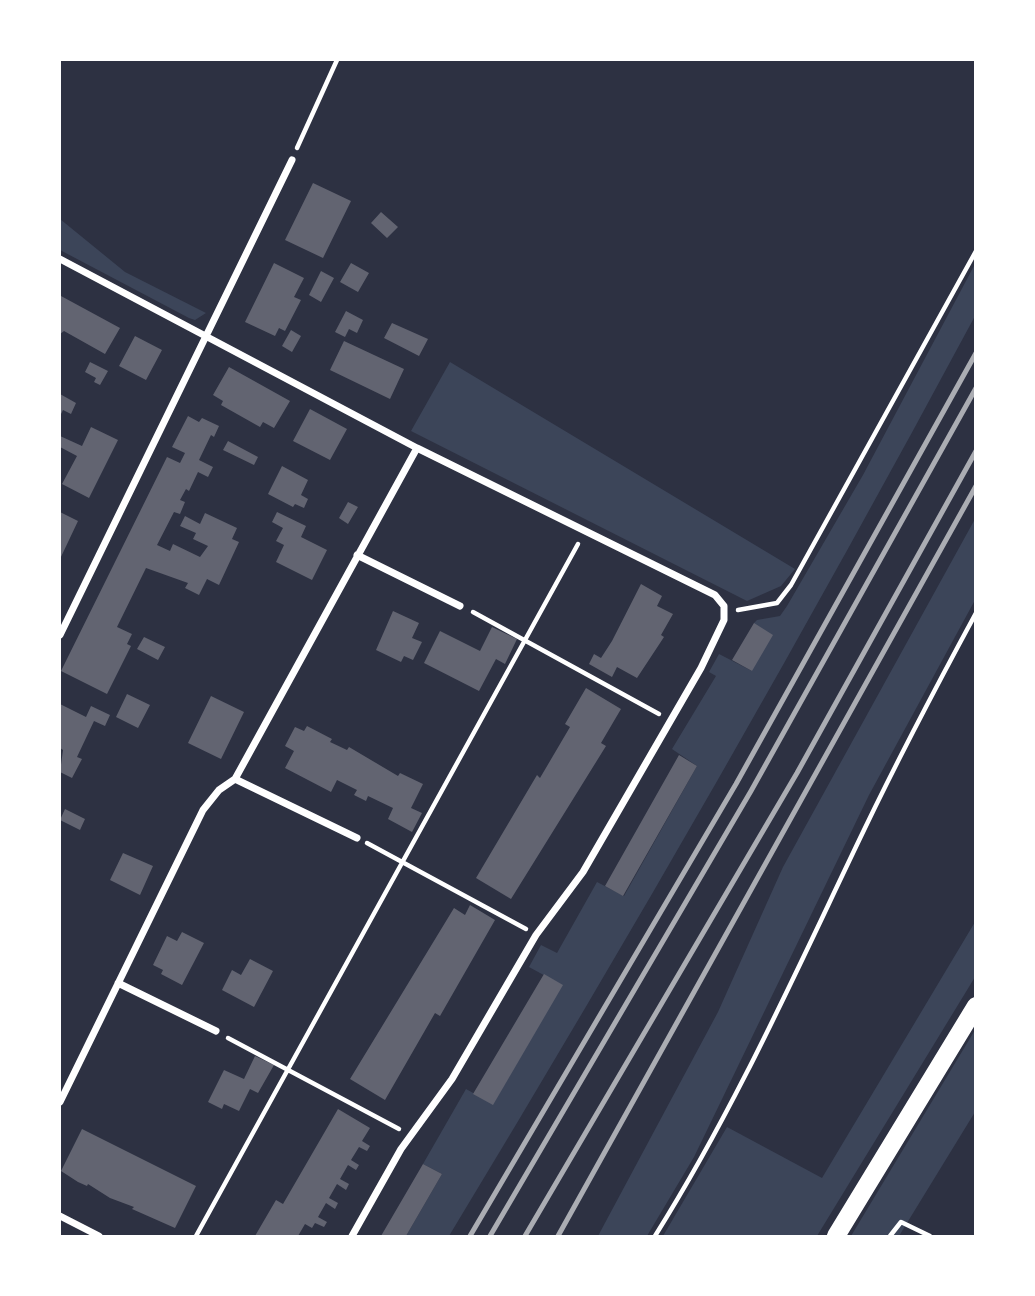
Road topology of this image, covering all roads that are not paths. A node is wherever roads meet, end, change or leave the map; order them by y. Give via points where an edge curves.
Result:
1 (292, 160) road end
2 (60, 259) edge
3 (207, 337) junction
4 (417, 448) junction
5 (357, 555) junction
6 (460, 606) road end
7 (60, 635) edge
8 (235, 779) junction
9 (357, 838) road end
10 (118, 983) junction
11 (975, 1006) edge
12 (216, 1031) road end
13 (60, 1102) edge
14 (60, 1216) edge
15 (99, 1237) edge
16 (352, 1237) edge
17 (836, 1237) edge

1 - 3 street
2 - 3 street
3 - 4 street
3 - 7 street
4 - 5 street
4 - 16 street via 715,595 725,612 721,629 671,722 583,872 536,935 452,1079 401,1149
5 - 6 street
5 - 8 street
8 - 9 street
8 - 10 street via 203,810
10 - 12 street
10 - 13 street
11 - 17 main road
14 - 15 street

